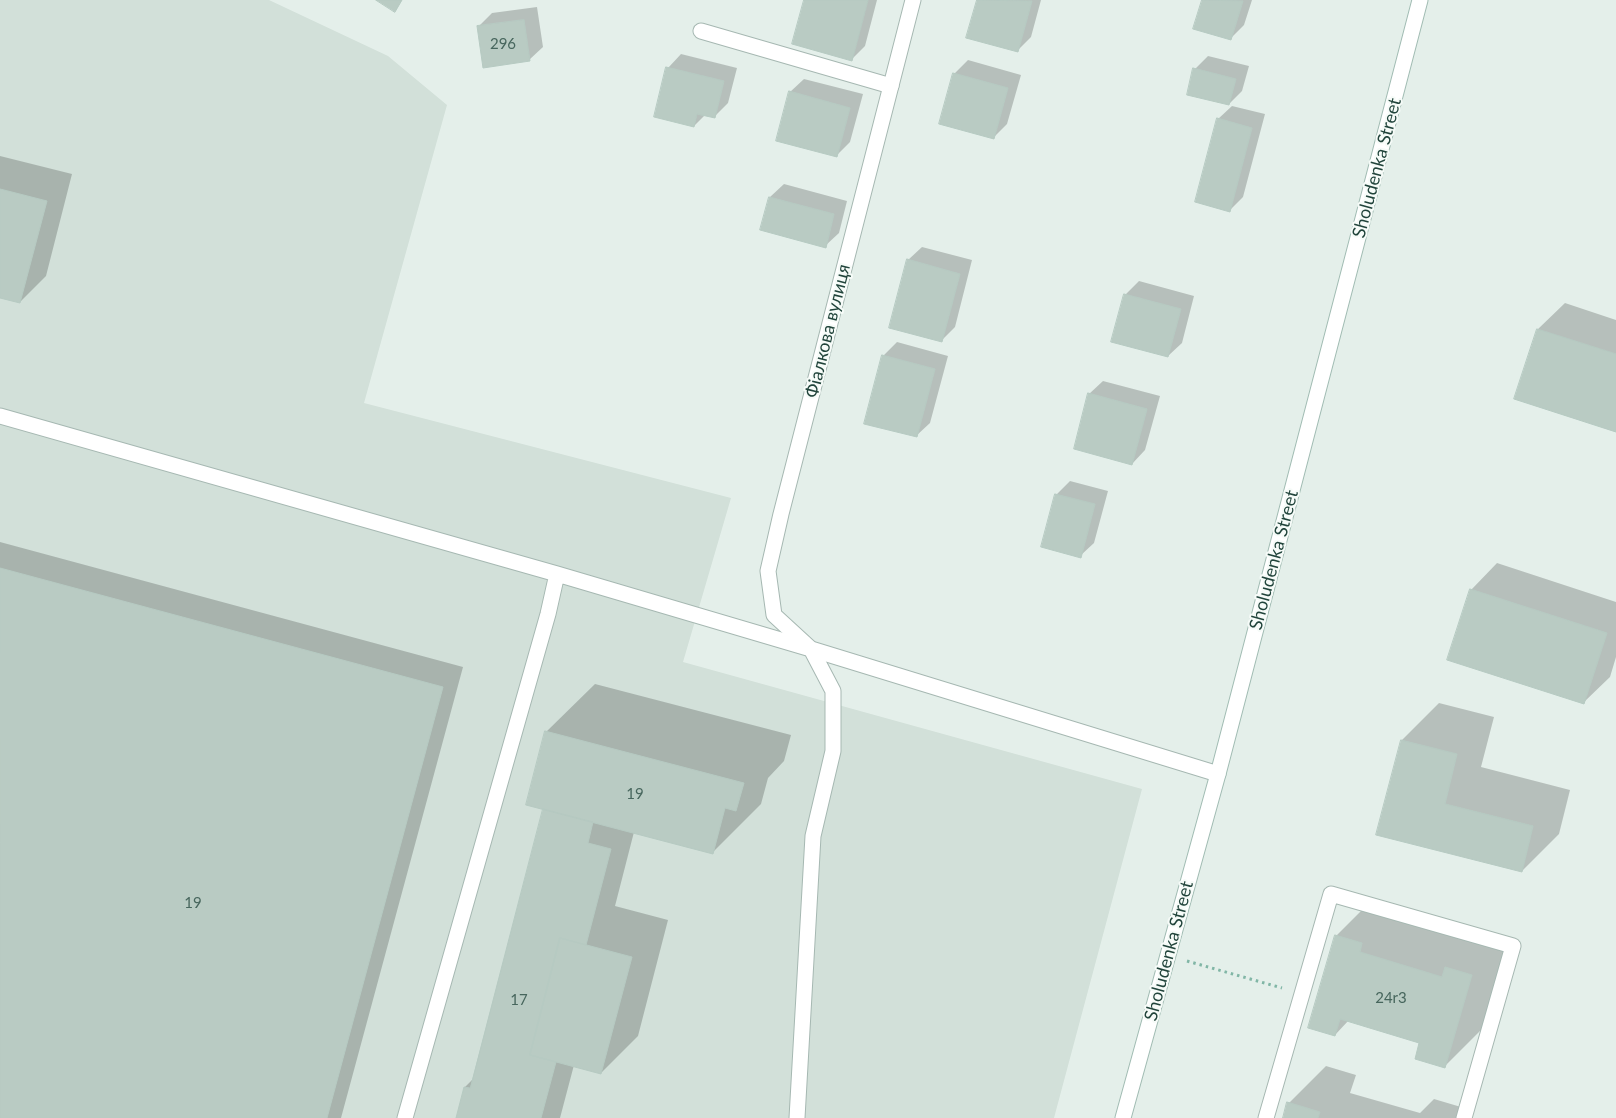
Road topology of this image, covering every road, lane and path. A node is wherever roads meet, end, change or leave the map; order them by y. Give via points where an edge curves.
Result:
1 (913, 0) edge
2 (1420, 0) edge
3 (700, 31) dead end
4 (890, 86) junction
5 (0, 416) edge
6 (558, 574) junction
7 (810, 649) junction
8 (1218, 774) junction
9 (1168, 956) junction
10 (1302, 994) junction
11 (405, 1118) edge
12 (797, 1118) edge
13 (1123, 1118) edge
14 (1266, 1118) edge
15 (1464, 1118) edge

1 - 4 main road, Фіалкова вулиця
2 - 8 main road, Sholudenka Street
3 - 4 main road
4 - 7 main road, Фіалкова вулиця via 768,571 774,614
5 - 6 main road
6 - 7 main road
6 - 11 main road
7 - 8 main road
7 - 12 main road via 833,691 833,751 813,836
8 - 9 main road, Sholudenka Street
9 - 10 path
9 - 13 main road, Sholudenka Street
10 - 14 main road
10 - 15 main road via 1331,894 1513,946

